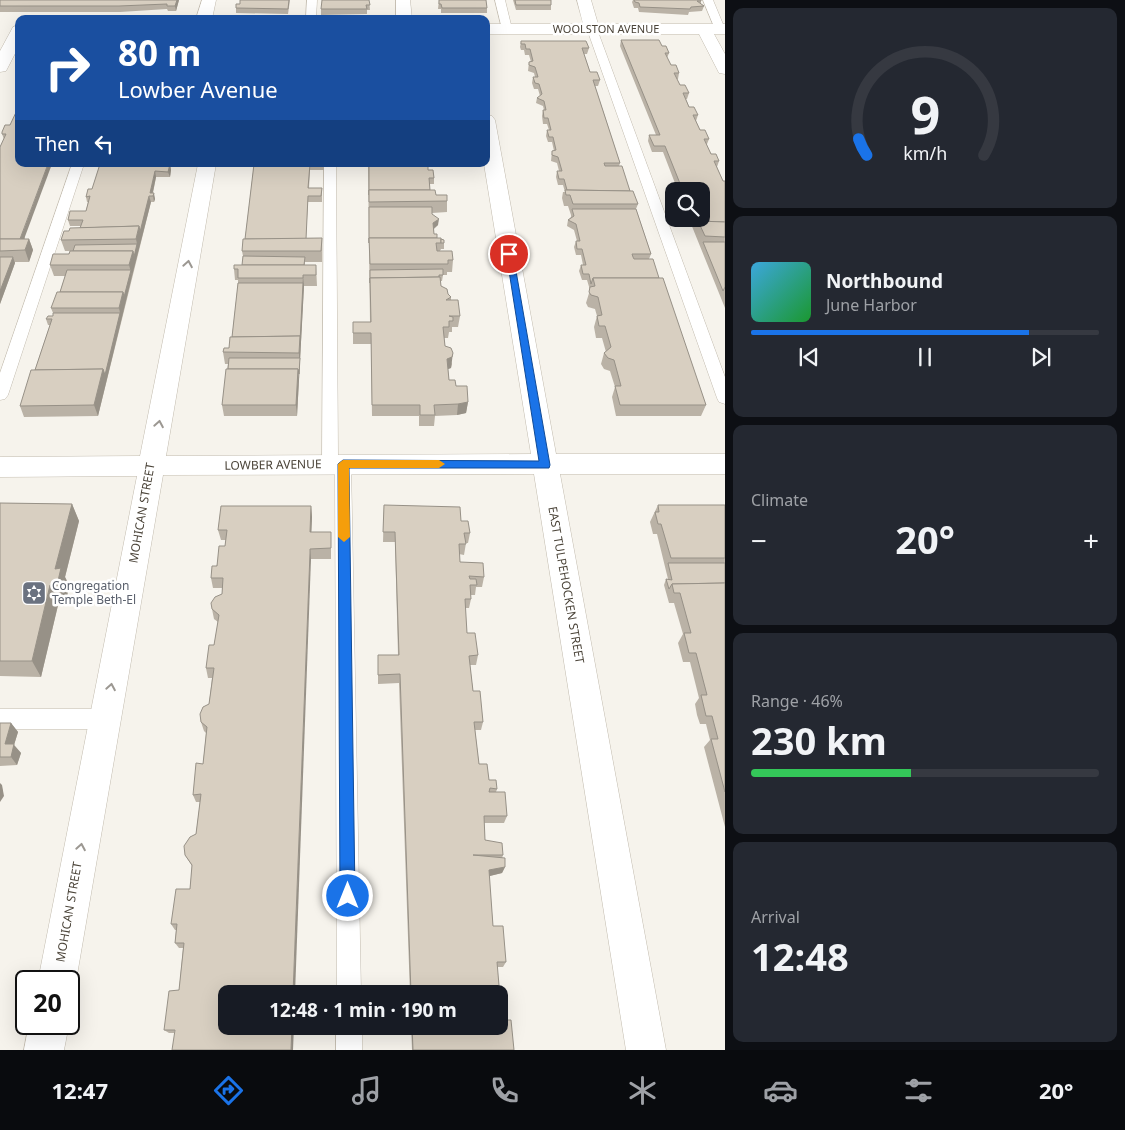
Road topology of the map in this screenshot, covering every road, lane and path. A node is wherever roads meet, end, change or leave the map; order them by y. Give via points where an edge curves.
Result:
1 (209, 0) edge
2 (312, 0) edge
3 (403, 0) edge
4 (500, 0) edge
5 (584, 0) edge
6 (708, 0) edge
7 (205, 15) edge
8 (311, 15) edge
9 (404, 15) edge
10 (490, 29) edge
11 (507, 29) junction
12 (592, 29) junction
13 (716, 29) edge
14 (0, 30) edge
15 (15, 30) edge
16 (15, 38) edge
17 (0, 67) edge
18 (725, 69) edge
19 (490, 143) edge
20 (77, 167) edge
21 (205, 167) edge
22 (330, 167) edge
23 (0, 395) edge
24 (725, 398) edge
25 (337, 464) junction
26 (725, 464) edge
27 (545, 465) junction
28 (0, 467) edge
29 (151, 467) junction
30 (0, 719) edge
31 (105, 719) junction
32 (59, 970) edge
33 (349, 985) edge
34 (47, 1035) edge
35 (349, 1035) edge
36 (44, 1050) edge
37 (350, 1050) edge
38 (646, 1050) edge

1 - 7 street
2 - 8 lane
3 - 9 street
4 - 11 lane
5 - 12 street
6 - 13 lane
10 - 11 street, WOOLSTON AVENUE
11 - 12 street, WOOLSTON AVENUE
12 - 13 street, WOOLSTON AVENUE
12 - 24 lane
13 - 18 street
14 - 15 street
16 - 17 street
19 - 27 street, EAST TULPEHOCKEN STREET
20 - 23 lane
29 -> 21 street, MOHICAN STREET
22 - 25 lane
25 - 27 street, LOWBER AVENUE
25 - 29 street, LOWBER AVENUE
25 - 33 lane
26 - 27 street, LOWBER AVENUE
27 - 38 street, EAST TULPEHOCKEN STREET
28 - 29 street, LOWBER AVENUE
31 -> 29 street, MOHICAN STREET
30 - 31 lane
32 -> 31 street, MOHICAN STREET
34 - 36 street
35 - 37 lane

